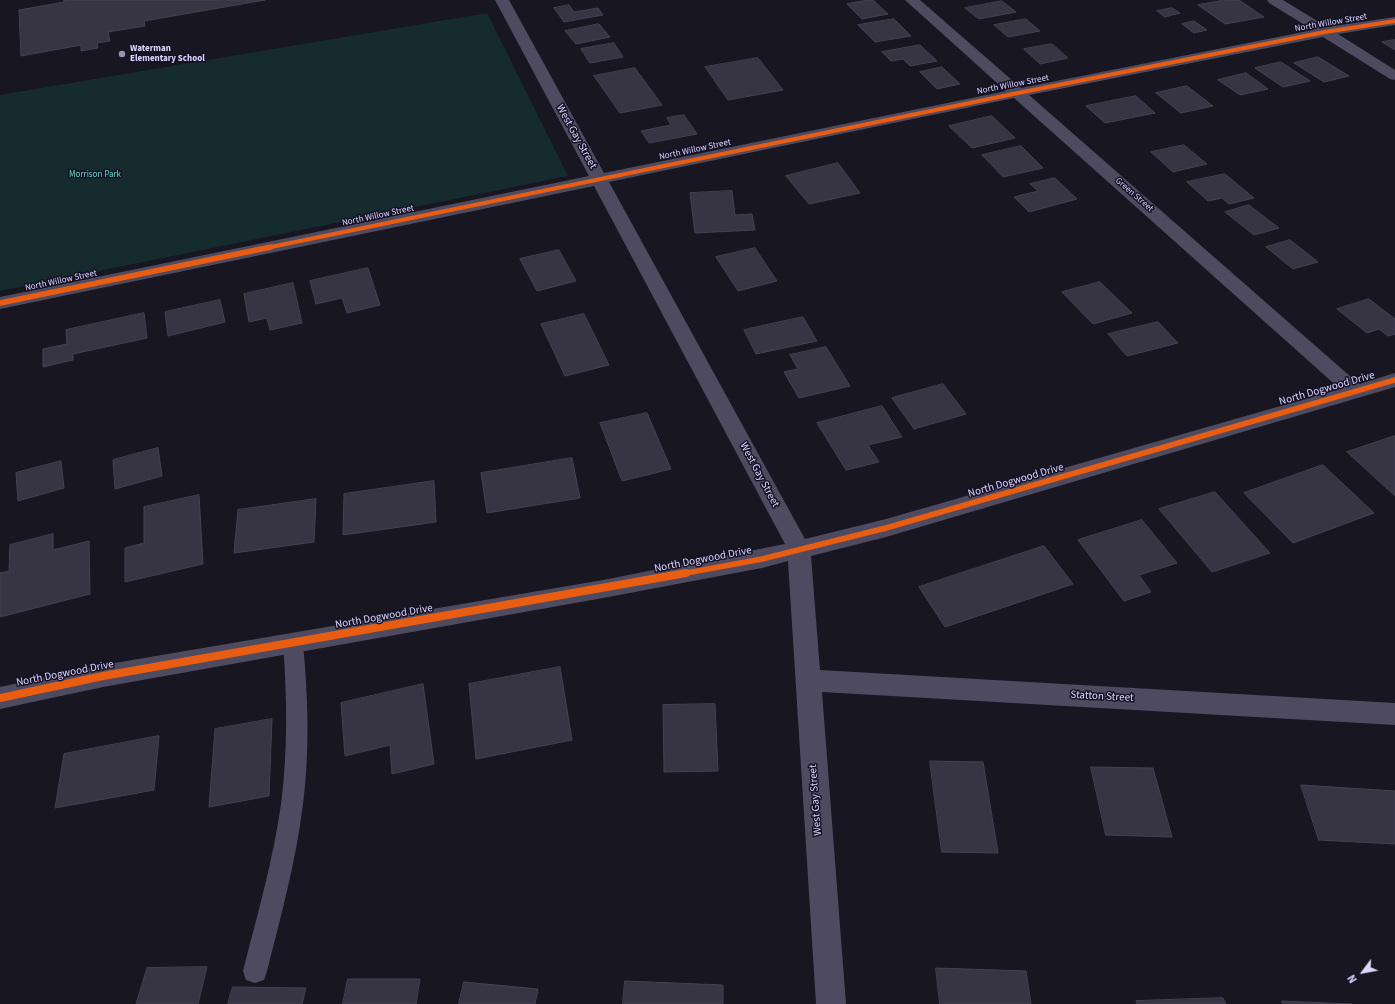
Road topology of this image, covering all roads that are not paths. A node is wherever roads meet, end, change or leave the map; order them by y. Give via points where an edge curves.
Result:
1 (502, 0) edge
2 (912, 0) edge
3 (1274, 0) edge
4 (1395, 21) edge
5 (1326, 32) junction
6 (1395, 76) edge
7 (1018, 93) junction
8 (599, 179) junction
9 (0, 303) edge
10 (1395, 380) edge
11 (1355, 391) junction
12 (799, 550) junction
13 (293, 643) junction
14 (808, 680) junction
15 (0, 698) edge
16 (1395, 714) edge
17 (255, 971) dead end
18 (830, 1004) edge

1 - 8 street, West Gay Street
2 - 7 street, Green Street
3 - 5 street
4 - 5 street, North Willow Street
5 - 6 street
5 - 7 street, North Willow Street
7 - 8 street, North Willow Street
7 - 11 street, Green Street
8 - 9 street, North Willow Street
8 - 12 street, West Gay Street
10 - 11 street, North Dogwood Drive
11 - 12 street, North Dogwood Drive via 981,501
12 - 13 street, North Dogwood Drive via 714,569
12 - 14 street, West Gay Street
13 - 15 street, North Dogwood Drive via 83,680
13 - 17 lane via 298,708 295,785 283,858
14 - 16 street, Statton Street
14 - 18 street, West Gay Street

